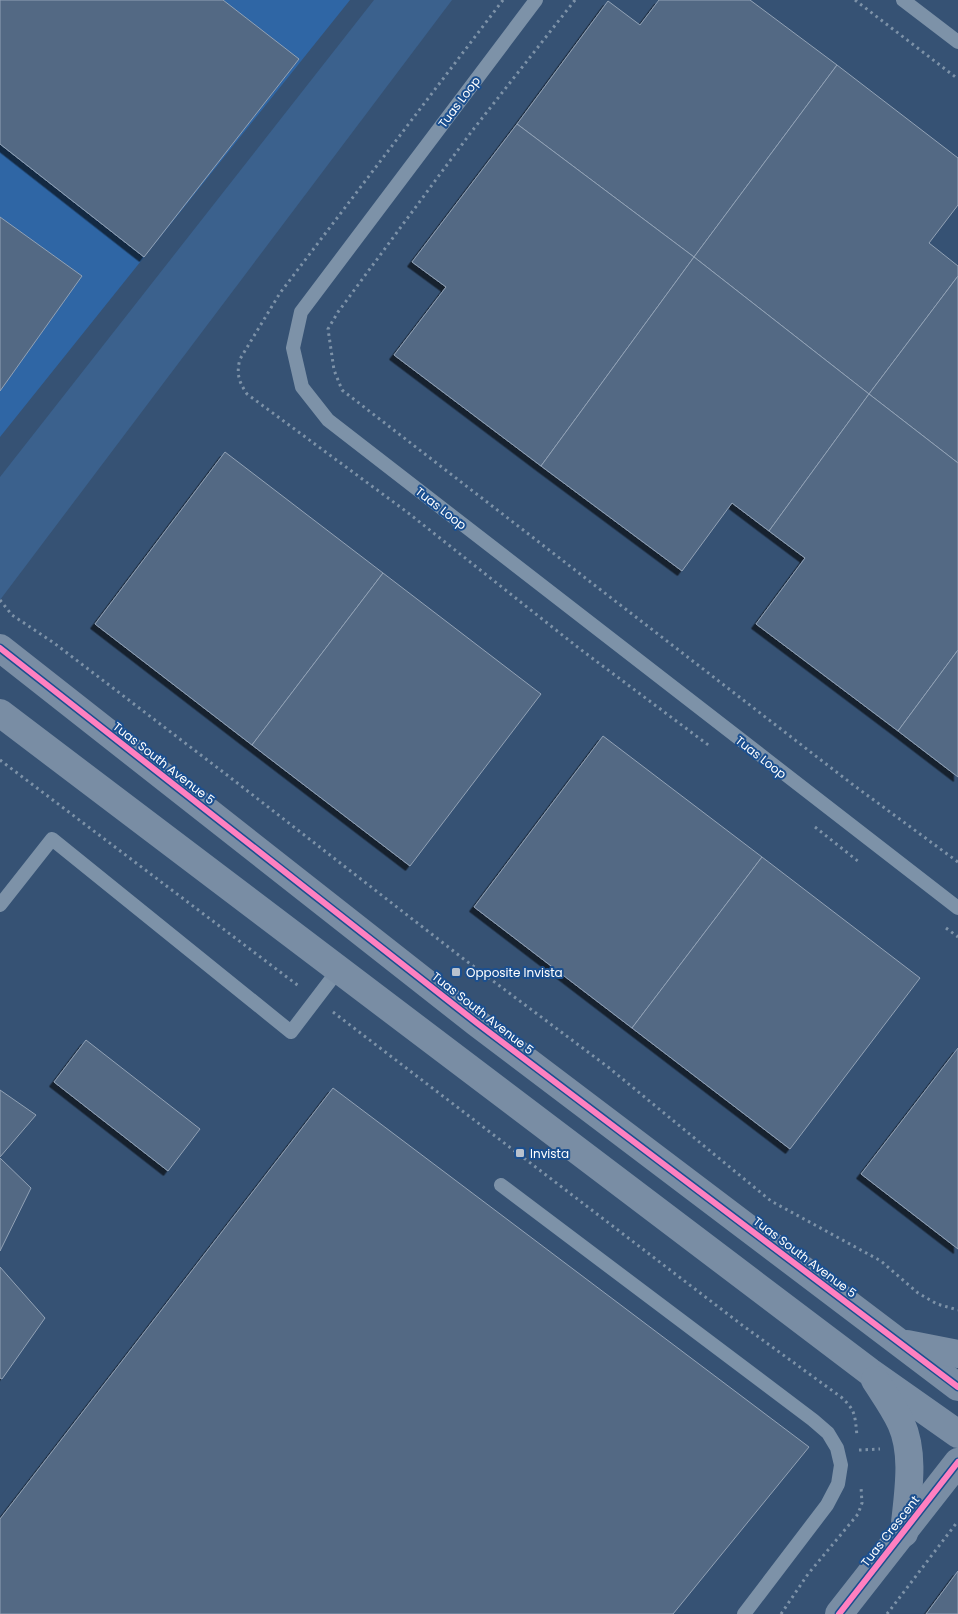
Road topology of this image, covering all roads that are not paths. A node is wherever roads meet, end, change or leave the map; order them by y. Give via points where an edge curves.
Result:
1 (536, 0) edge
2 (903, 0) edge
3 (958, 42) edge
4 (0, 648) edge
5 (0, 713) edge
6 (0, 905) edge
7 (958, 908) edge
8 (339, 969) junction
9 (501, 1185) dead end
10 (898, 1342) junction
11 (958, 1354) edge
12 (870, 1372) junction
13 (958, 1386) edge
14 (958, 1434) edge
15 (958, 1462) edge
16 (904, 1533) junction
17 (744, 1614) edge
18 (839, 1614) edge

1 - 7 lane, Tuas Loop via 301,312 293,348 302,387 328,420
2 - 3 lane
4 - 10 street, Tuas South Avenue 5 via 477,1024
5 - 8 street
6 - 8 lane via 52,839 291,1032
8 - 12 street
9 - 17 lane via 813,1420 828,1433 837,1448 840,1465 838,1484 827,1505
10 - 11 street
10 - 13 street, Tuas South Avenue 5
12 - 14 street
12 - 16 street via 901,1424 907,1449 909,1476
15 - 16 street, Tuas Crescent
16 - 18 street, Tuas Crescent

